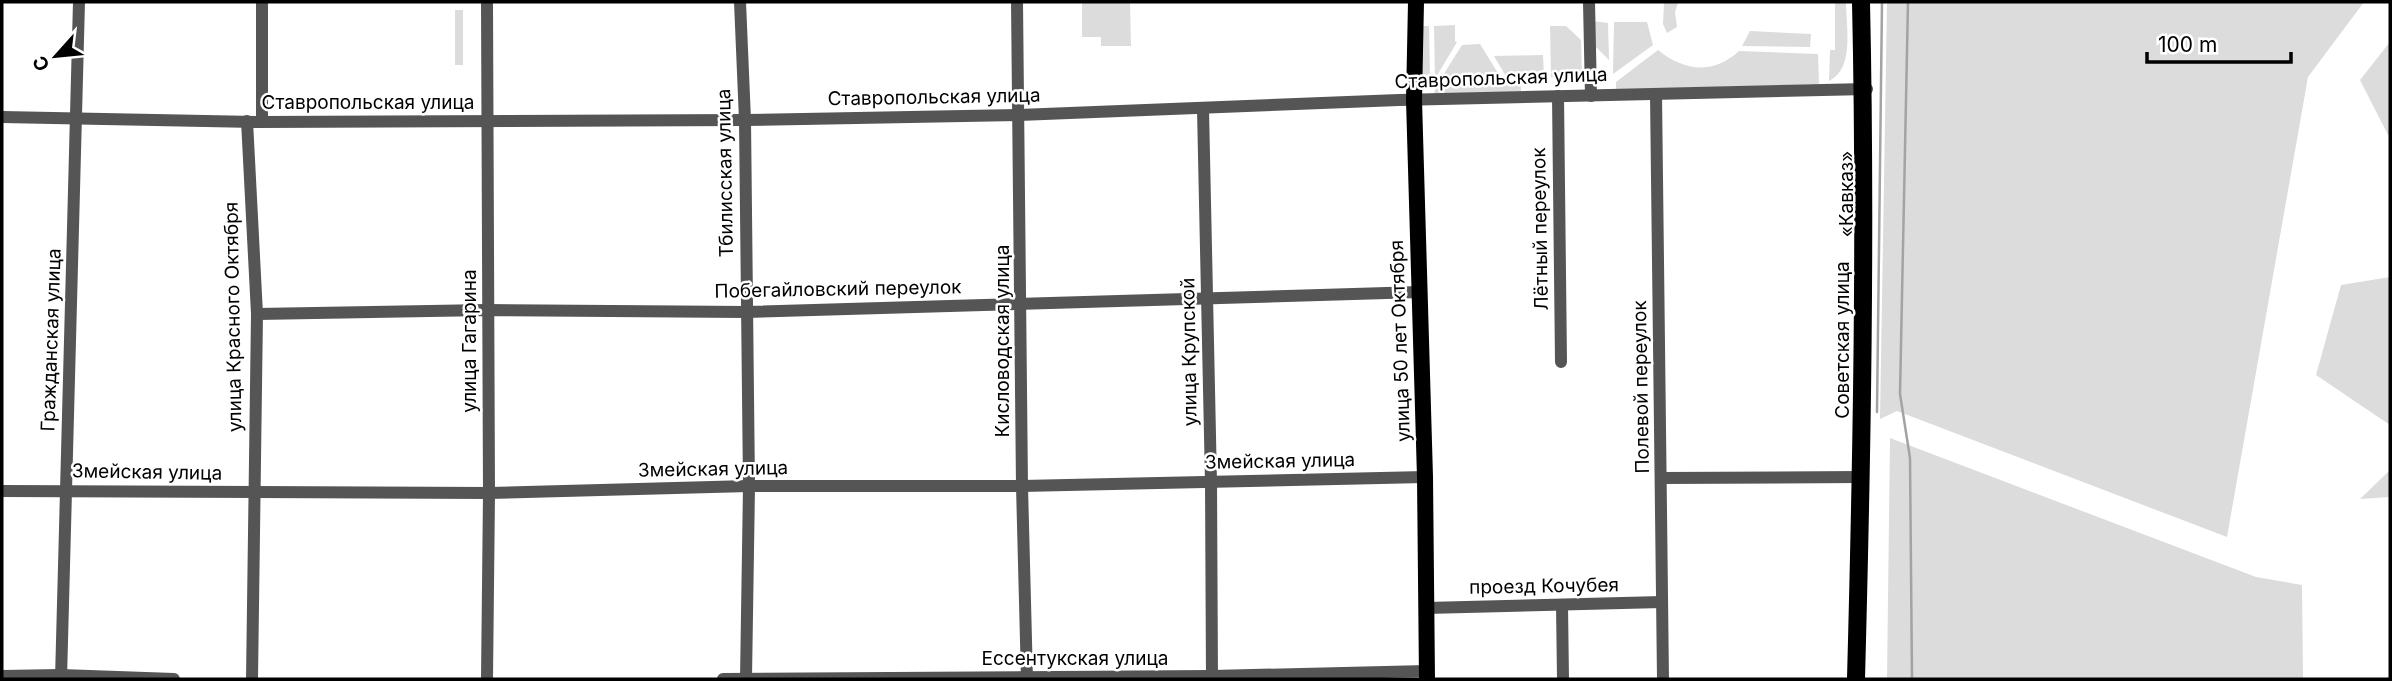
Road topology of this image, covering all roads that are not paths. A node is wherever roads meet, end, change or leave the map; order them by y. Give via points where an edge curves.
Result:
1 (79, 2) edge
2 (262, 2) edge
3 (487, 2) edge
4 (740, 2) edge
5 (1017, 2) edge
6 (1416, 2) edge
7 (1590, 2) edge
8 (1861, 2) edge
9 (1868, 2) edge
10 (1865, 89) junction
11 (1656, 94) junction
12 (1558, 96) junction
13 (1591, 96) junction
14 (1414, 100) junction
15 (1203, 109) junction
16 (1019, 115) junction
17 (2, 117) edge
18 (76, 118) junction
19 (746, 120) junction
20 (247, 121) junction
21 (488, 121) junction
22 (262, 122) junction
23 (1420, 292) junction
24 (1207, 298) junction
25 (1021, 304) junction
26 (487, 310) junction
27 (746, 312) junction
28 (257, 314) junction
29 (1561, 362) dead end
30 (1425, 477) junction
31 (1861, 477) junction
32 (1661, 478) junction
33 (1211, 482) junction
34 (749, 486) junction
35 (1022, 486) junction
36 (66, 490) junction
37 (2, 491) edge
38 (489, 493) junction
39 (254, 494) junction
40 (1662, 602) junction
41 (1562, 605) junction
42 (1426, 608) junction
43 (1427, 675) edge
44 (2, 676) edge
45 (61, 677) edge
46 (1027, 678) edge
47 (1212, 678) edge
48 (174, 679) edge
49 (252, 679) edge
50 (487, 679) edge
51 (723, 679) edge
52 (746, 679) edge
53 (1563, 679) edge
54 (1663, 679) edge
55 (1856, 679) edge
56 (1867, 679) edge

1 - 18 street, Гражданская улица
2 - 22 street
3 - 21 street, улица Гагарина
4 - 19 street, Тбилисская улица
5 - 16 street, Кисловодская улица
6 - 14 main road, улица 50 лет Октября
7 - 13 street
8 - 10 highway, Советская улица
9 - 10 highway, «Кавказ»
10 - 11 street, Ставропольская улица
10 - 31 highway, Советская улица
10 - 56 highway, «Кавказ»
11 - 13 street, Ставропольская улица
11 - 32 street, Полевой переулок
12 - 13 street, Ставропольская улица
12 - 14 street, Ставропольская улица
12 - 29 street, Лётный переулок
14 - 15 street, Ставропольская улица
14 - 23 main road, улица 50 лет Октября
15 - 16 street, Ставропольская улица
15 - 24 street, улица Крупской
16 - 19 street, Ставропольская улица
16 - 25 street, Кисловодская улица
17 - 18 street, Ставропольская улица
18 - 20 street, Ставропольская улица
18 - 36 street, Гражданская улица
19 - 21 street, Ставропольская улица
19 - 27 street, Тбилисская улица
20 - 22 street, Ставропольская улица
20 - 28 street, улица Красного Октября
21 - 22 street, Ставропольская улица
21 - 26 street, улица Гагарина
23 - 24 street, Побегайловский переулок
23 - 30 main road, улица 50 лет Октября
24 - 25 street, Побегайловский переулок
24 - 33 street, улица Крупской
25 - 27 street, Побегайловский переулок
25 - 35 street, Кисловодская улица
26 - 27 street, Побегайловский переулок
26 - 28 street, Побегайловский переулок
26 - 38 street, улица Гагарина
27 - 34 street, Тбилисская улица
28 - 39 street, улица Красного Октября
30 - 33 street, Змейская улица
30 - 42 main road, улица 50 лет Октября
31 - 32 street
31 - 55 highway, Советская улица
32 - 40 street, Полевой переулок
33 - 35 street, Змейская улица
33 - 47 street, улица Крупской
34 - 35 street, Змейская улица
34 - 38 street, Змейская улица
34 - 52 street, Тбилисская улица
35 - 46 street, Кисловодская улица
36 - 37 street, Змейская улица
36 - 39 street, Змейская улица
36 - 45 street, Гражданская улица
38 - 39 street, Змейская улица
38 - 50 street, улица Гагарина
39 - 49 street, улица Красного Октября
40 - 41 street, проезд Кочубея
40 - 54 street, Полевой переулок
41 - 42 street, проезд Кочубея
41 - 53 street
42 - 43 main road, улица 50 лет Октября
43 - 47 street, Ессентукская улица
44 - 45 street
45 - 48 street
46 - 47 street, Ессентукская улица
46 - 52 street, Ессентукская улица
51 - 52 street, Ессентукская улица

